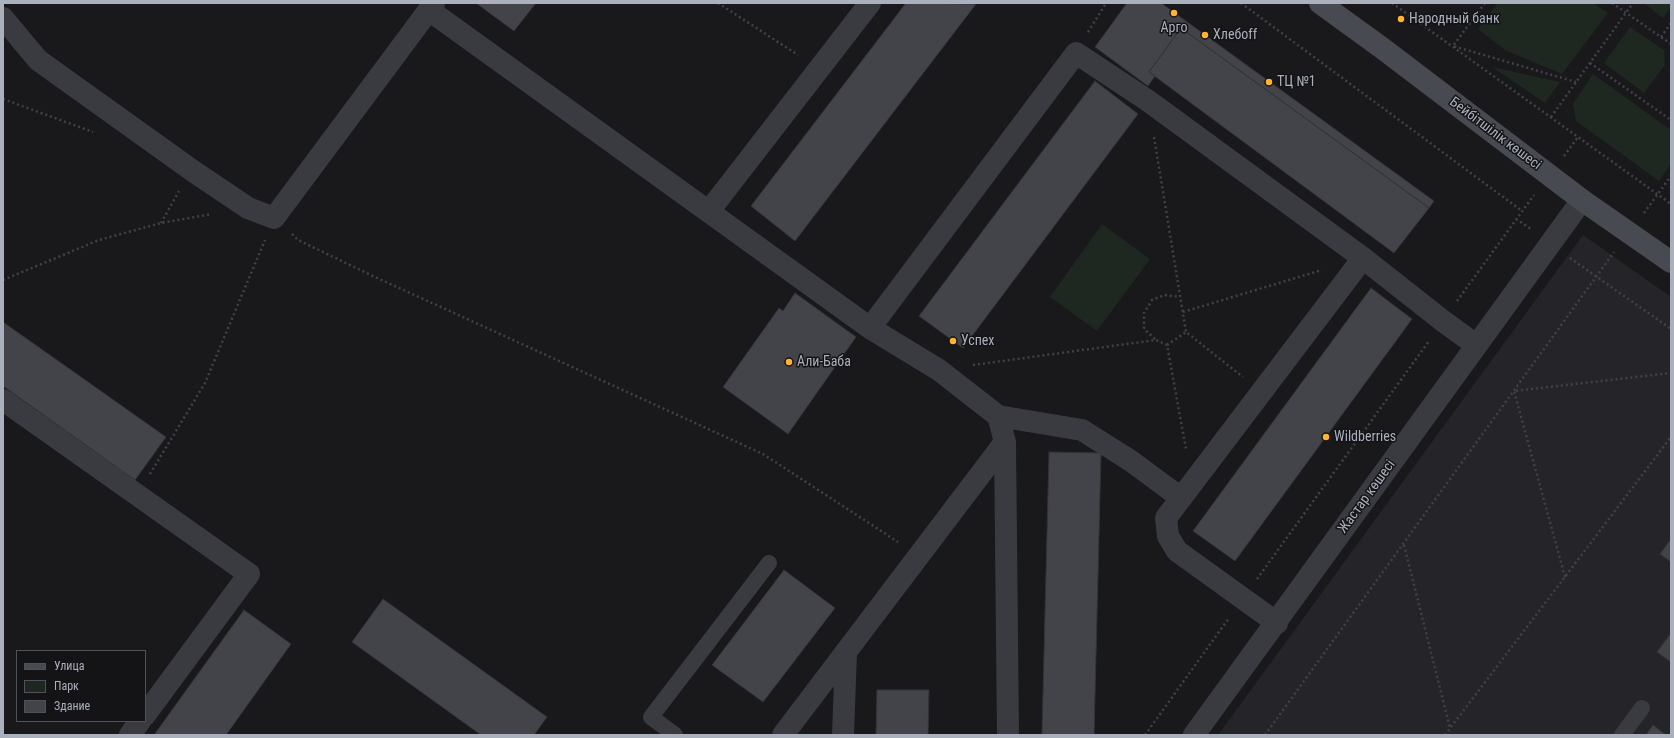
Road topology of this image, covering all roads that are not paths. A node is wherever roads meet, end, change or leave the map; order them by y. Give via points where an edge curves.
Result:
1 (870, 3) edge
2 (1320, 3) edge
3 (431, 7) edge
4 (3, 18) edge
5 (1582, 200) junction
6 (709, 211) junction
7 (1363, 258) junction
8 (1671, 262) edge
9 (870, 328) junction
10 (1476, 345) junction
11 (3, 400) edge
12 (998, 416) junction
13 (1005, 442) junction
14 (1186, 490) junction
15 (769, 563) dead end
16 (1276, 623) junction
17 (846, 652) junction
18 (1642, 708) dead end
19 (146, 714) edge
20 (139, 722) edge
21 (130, 735) edge
22 (675, 735) edge
23 (784, 735) edge
24 (843, 735) edge
25 (1008, 735) edge
26 (1194, 735) edge
27 (1622, 735) edge

1 - 6 street
2 - 5 street, Бейбітшілік көшесі
3 - 4 street via 274,218 248,208 38,60
3 - 6 street
5 - 8 street, Бейбітшілік көшесі
5 - 10 street, Жастар көшесі
6 - 9 street
7 - 9 street via 1147,100 1076,53
7 - 10 street
7 - 14 street
9 - 12 street via 939,370
10 - 16 street, Жастар көшесі
11 - 19 street via 249,574
12 - 13 street
12 - 14 street via 1082,430 1131,461
13 - 17 street
13 - 25 street
14 - 16 street via 1166,518 1168,536 1177,551
15 - 22 lane via 651,717
16 - 26 street, Жастар көшесі
17 - 23 street
17 - 24 street
18 - 27 lane
20 - 21 street

